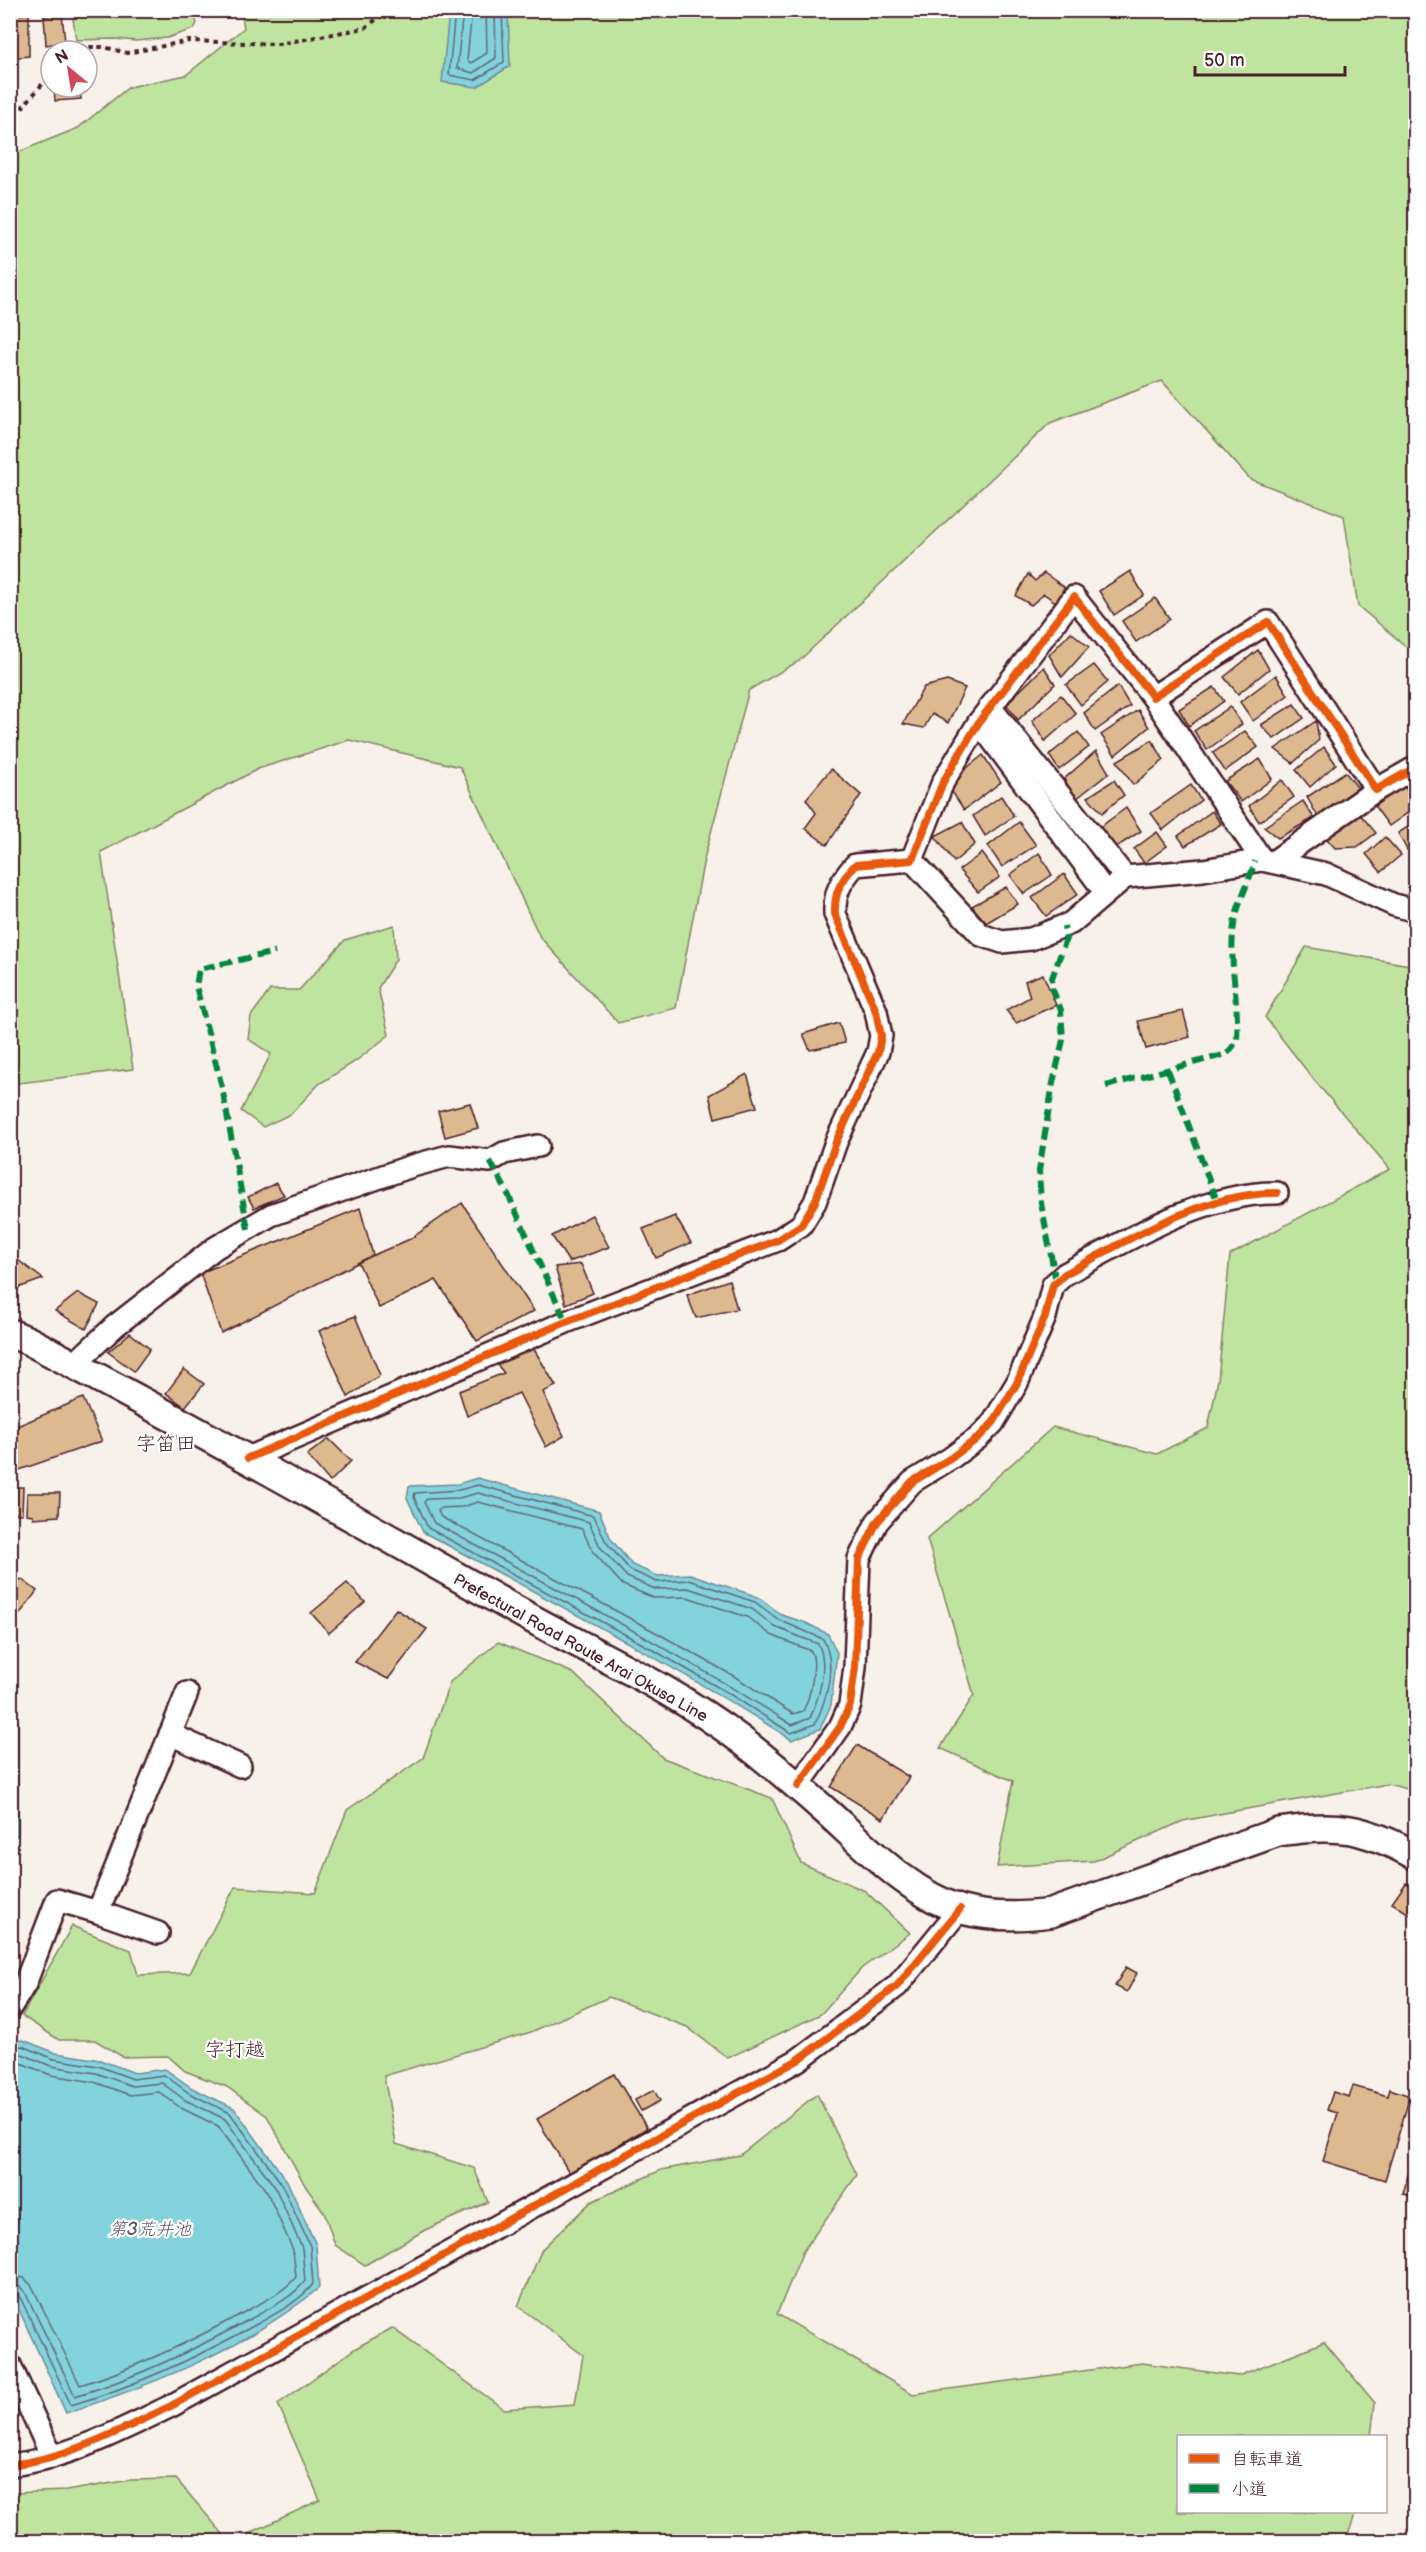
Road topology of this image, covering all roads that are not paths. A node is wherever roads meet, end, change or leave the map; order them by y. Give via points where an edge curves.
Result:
1 (1153, 697) junction
2 (984, 714) junction
3 (1416, 767) edge
4 (1376, 790) junction
5 (912, 860) junction
6 (1268, 861) junction
7 (1125, 877) junction
8 (1106, 893) junction
9 (1416, 911) edge
10 (538, 1146) dead end
11 (1277, 1193) dead end
12 (10, 1333) edge
13 (74, 1365) junction
14 (248, 1458) junction
15 (187, 1693) dead end
16 (170, 1734) junction
17 (240, 1766) dead end
18 (798, 1786) junction
19 (1416, 1856) edge
20 (960, 1909) junction
21 (98, 1912) junction
22 (158, 1933) dead end
23 (10, 2008) edge
24 (10, 2365) edge
25 (52, 2457) junction
26 (10, 2465) edge

1 - 2 street via 1074,597
1 - 4 street via 1268,622
1 - 6 street
2 - 5 street via 943,782
2 - 7 street
2 - 8 street
3 - 4 street
4 - 6 street
5 - 8 street via 981,934 1002,942 1031,939 1071,923
5 - 14 street via 855,865 839,883 834,898 835,914 876,1011 881,1036 878,1052 836,1142 815,1202 801,1225 778,1240 566,1322
6 - 7 street
6 - 9 street via 1326,874
7 - 8 street
10 - 13 street via 504,1153 490,1161 449,1156 271,1215 215,1248 115,1326
11 - 18 street via 1217,1201 1129,1239 1065,1274 1053,1285 1045,1317 1017,1383 993,1423 951,1458 912,1482 877,1522 859,1559 850,1705 840,1727
12 - 13 main road, Prefectural Road Route Arai Okusa Line
13 - 14 main road, Prefectural Road Route Arai Okusa Line
14 - 18 main road, Prefectural Road Route Arai Okusa Line via 687,1703
15 - 16 street
16 - 17 street
16 - 21 street
18 - 20 main road, Prefectural Road Route Arai Okusa Line via 884,1863 921,1891
19 - 20 main road, Prefectural Road Route Arai Okusa Line via 1383,1838 1343,1828 1308,1827 1278,1832 1051,1913 1015,1917
20 - 25 street via 897,1986 798,2060 171,2406
21 - 22 street
21 - 23 street via 57,1900 25,1984
24 - 25 street
25 - 26 street

